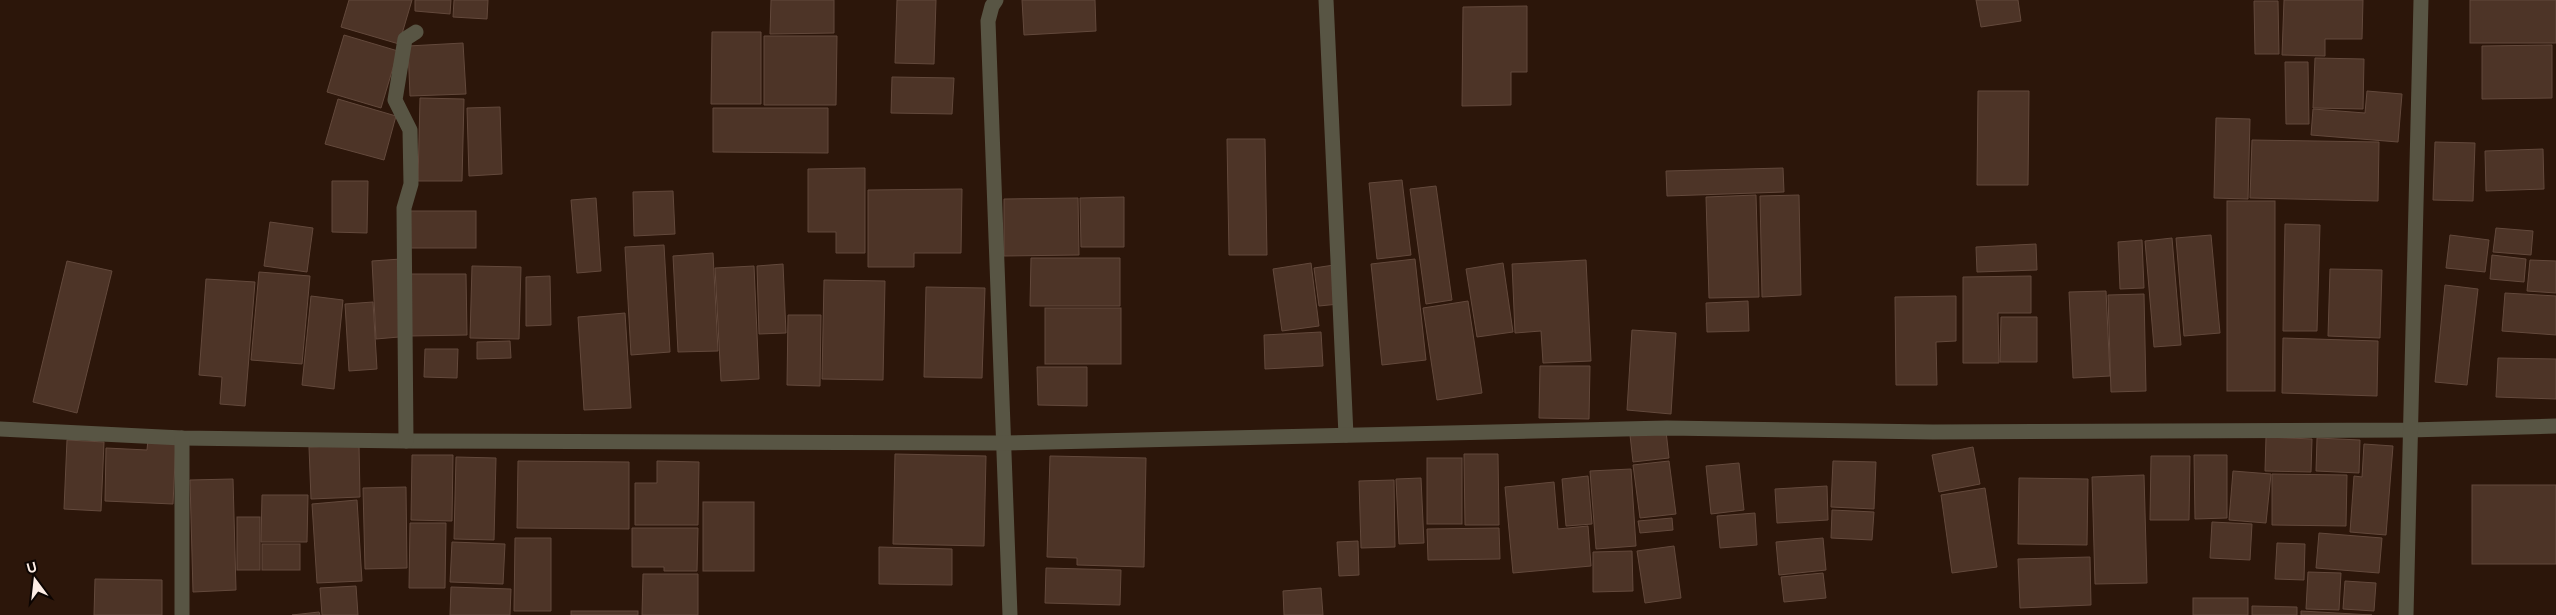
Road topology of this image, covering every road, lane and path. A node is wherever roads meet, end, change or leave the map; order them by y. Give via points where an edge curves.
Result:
1 (996, 0) edge
2 (1326, 0) edge
3 (2421, 0) edge
4 (416, 32) dead end
5 (2556, 426) edge
6 (0, 429) edge
7 (2409, 430) junction
8 (1346, 435) junction
9 (182, 438) junction
10 (406, 441) junction
11 (1002, 442) junction
12 (182, 615) edge
13 (1010, 615) edge
14 (2406, 615) edge

1 - 11 street via 988,21
2 - 8 street
3 - 7 street
4 - 10 street via 405,40 395,100 410,130 410,184 404,208
5 - 7 street
6 - 9 street
7 - 8 street via 1933,432 1667,428
7 - 14 street
8 - 11 street
9 - 10 street
9 - 12 street
10 - 11 street
11 - 13 street

